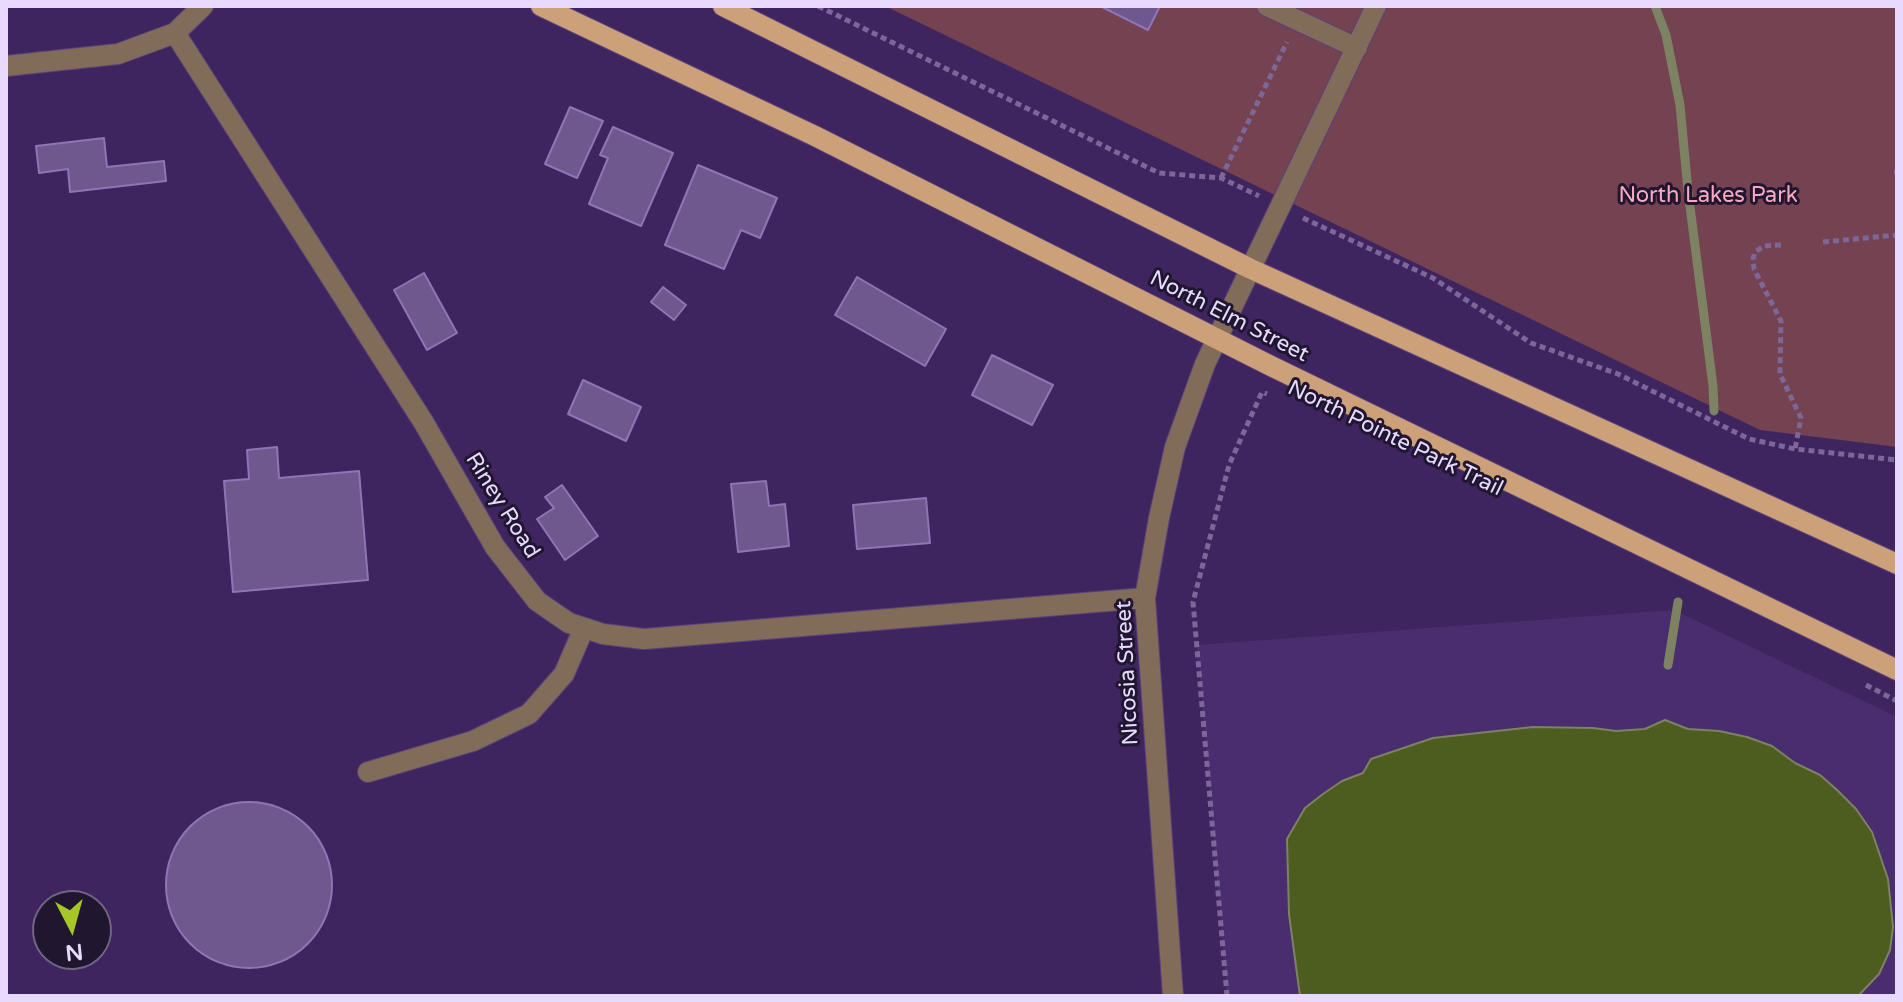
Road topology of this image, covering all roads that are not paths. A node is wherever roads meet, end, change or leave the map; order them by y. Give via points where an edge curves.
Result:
1 (203, 6) edge
2 (541, 6) edge
3 (723, 6) edge
4 (1267, 6) edge
5 (1376, 6) edge
6 (175, 33) junction
7 (1357, 48) junction
8 (6, 66) edge
9 (1251, 269) junction
10 (1217, 339) junction
11 (1897, 564) edge
12 (1145, 598) junction
13 (584, 628) junction
14 (1897, 670) edge
15 (368, 772) dead end
16 (1173, 996) edge

1 - 6 street
2 - 10 main road, North Elm Street via 815,136
3 - 9 main road
4 - 7 street
5 - 7 street, Nicosia Street
6 - 8 street via 118,54
6 - 13 street, Riney Road via 424,423 495,547 537,601
7 - 9 street, Nicosia Street
9 - 10 street, Nicosia Street
9 - 11 main road
10 - 12 street, Nicosia Street via 1175,447
10 - 14 main road, North Elm Street
12 - 13 street, Riney Road via 644,639
12 - 16 street, Nicosia Street
13 - 15 street via 564,674 529,714 473,741

